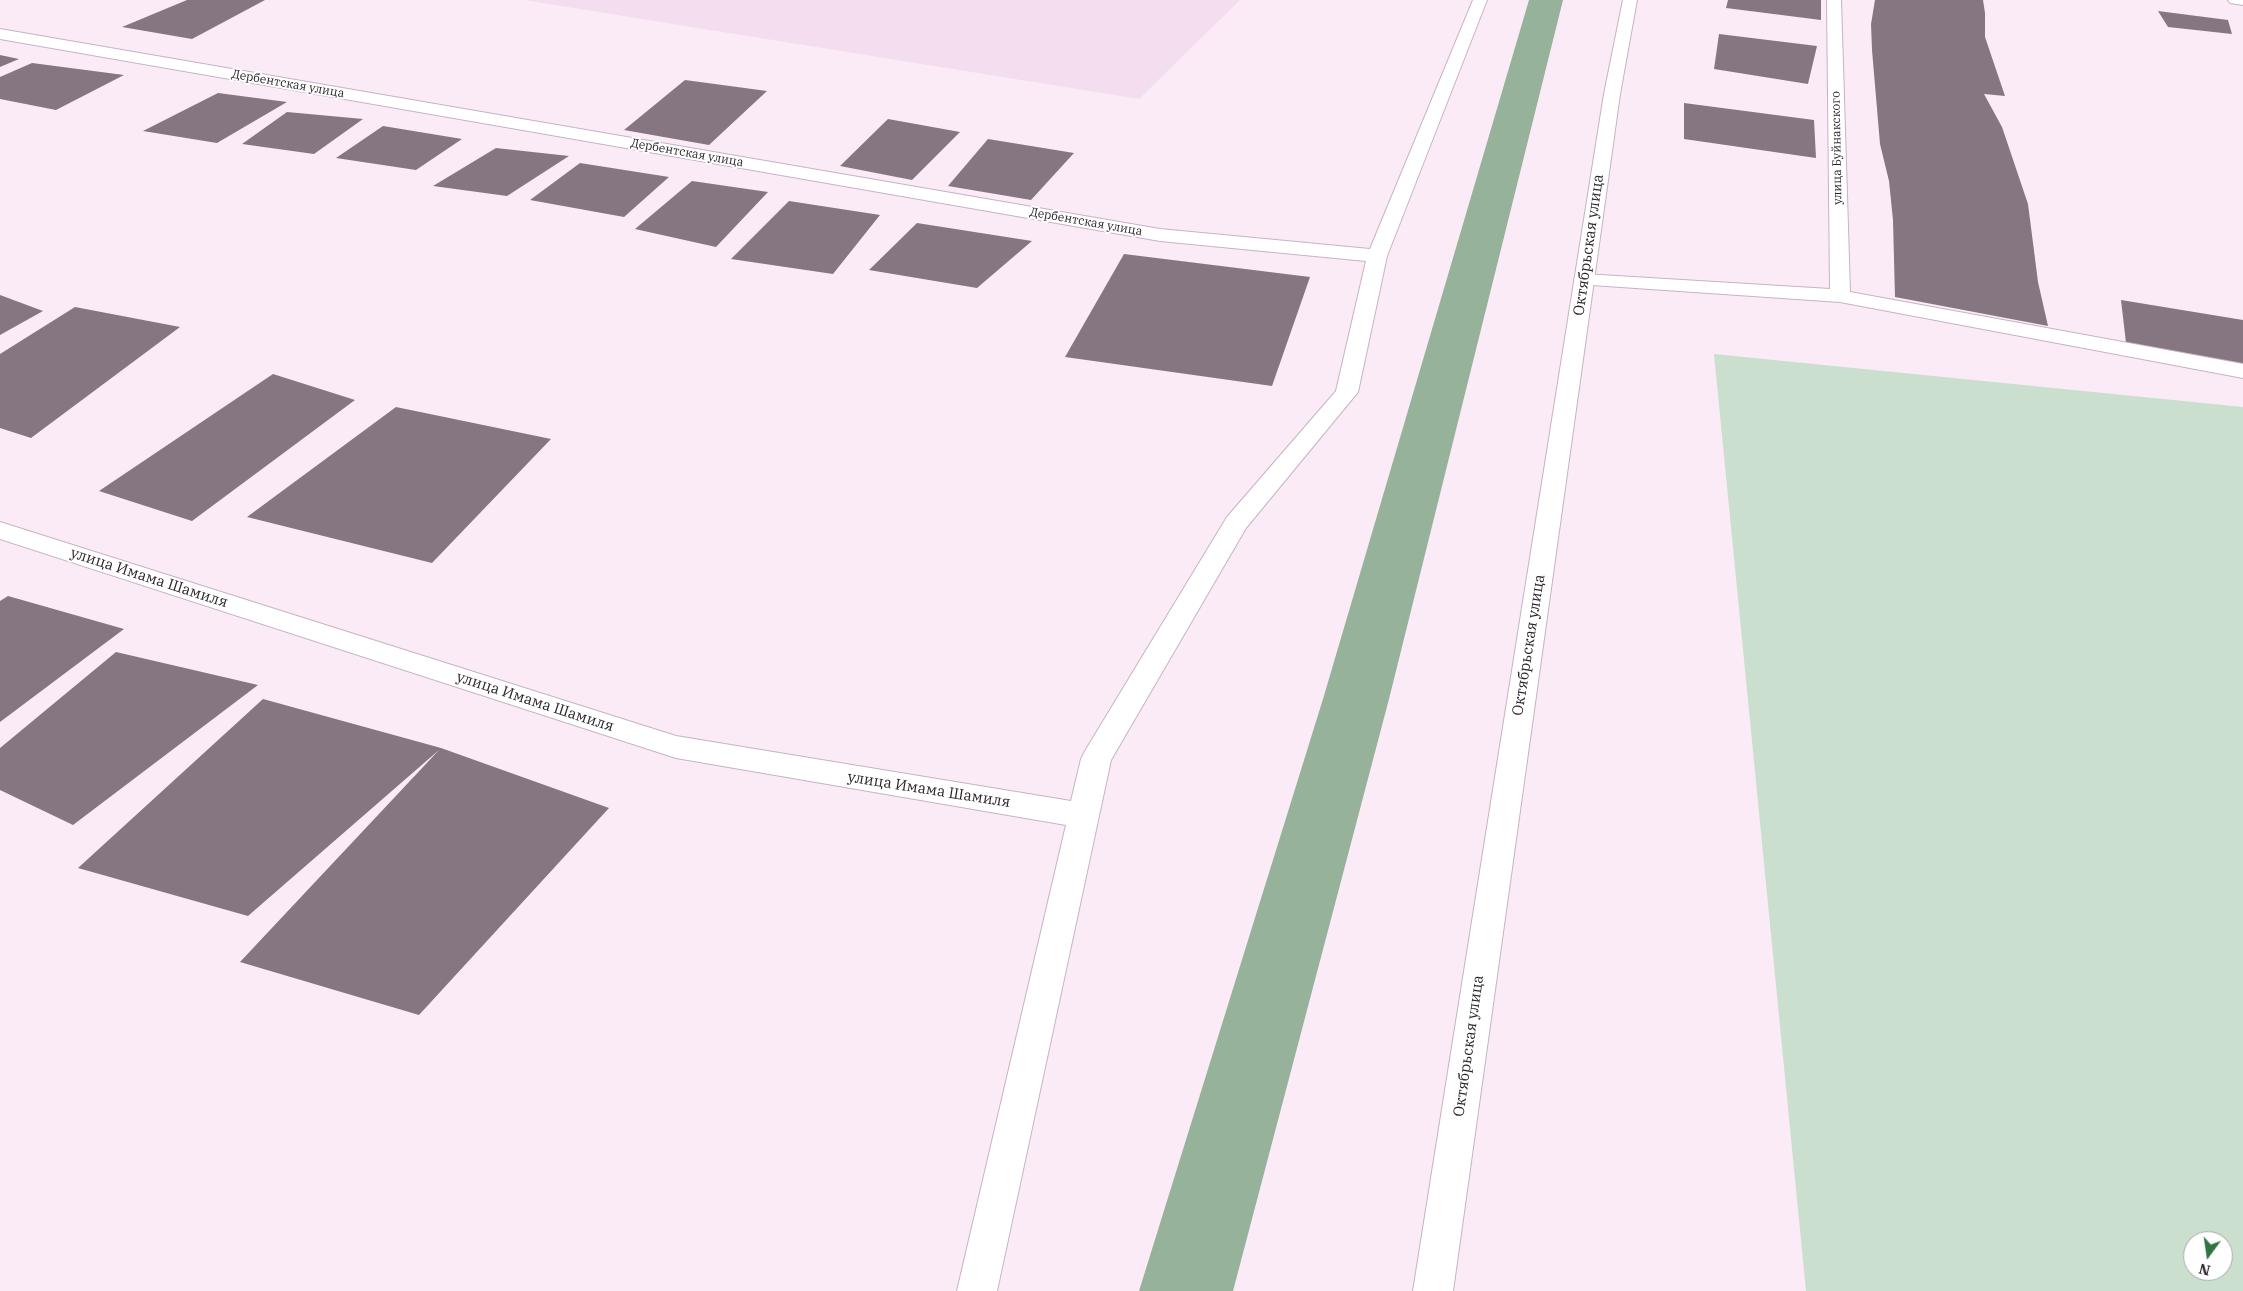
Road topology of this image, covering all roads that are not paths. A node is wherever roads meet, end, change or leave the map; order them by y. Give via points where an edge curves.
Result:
1 (1480, 0) edge
2 (1630, 0) edge
3 (1834, 0) edge
4 (2235, 0) edge
5 (2243, 1) edge
6 (0, 34) edge
7 (1377, 256) junction
8 (1584, 280) junction
9 (1840, 296) junction
10 (2243, 371) edge
11 (0, 530) edge
12 (1084, 815) junction
13 (977, 1291) edge
14 (1433, 1291) edge

1 - 7 street
2 - 8 street, Октябрьская улица via 1612,94
3 - 9 street, улица Буйнакского
4 - 5 street
6 - 7 street, Дербентская улица via 1160,235
7 - 12 street via 1347,392 1236,523 1096,759
8 - 9 street
8 - 14 street, Октябрьская улица
9 - 10 street
11 - 12 street, улица Имама Шамиля via 676,747
12 - 13 street

